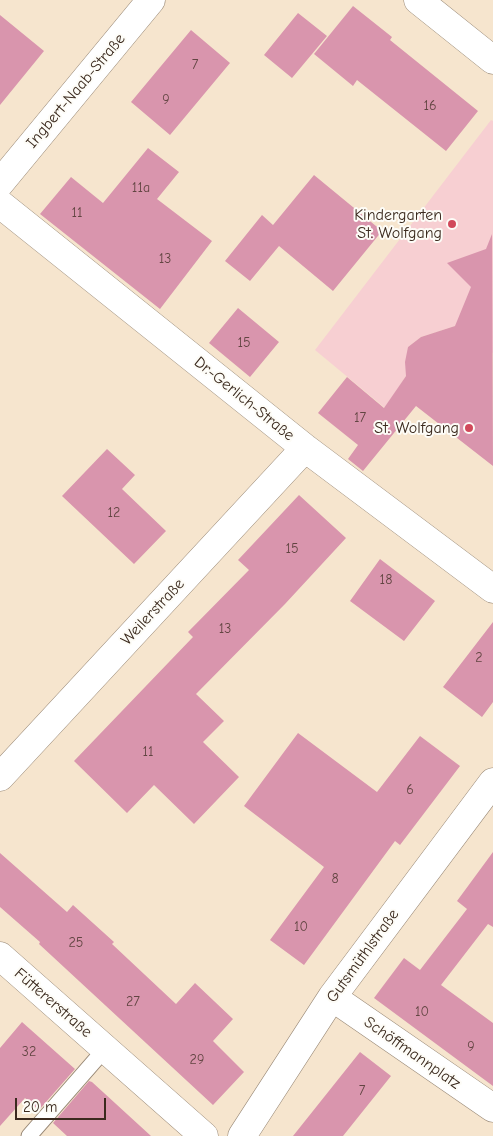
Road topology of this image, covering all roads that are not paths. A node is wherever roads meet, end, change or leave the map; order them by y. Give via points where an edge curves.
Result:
1 (151, 0) edge
2 (418, 0) edge
3 (493, 60) edge
4 (4, 170) edge
5 (0, 204) edge
6 (305, 448) junction
7 (493, 589) edge
8 (0, 777) edge
9 (493, 782) edge
10 (0, 956) edge
11 (332, 996) junction
12 (105, 1049) junction
13 (493, 1108) edge
14 (29, 1136) edge
15 (204, 1136) edge
16 (242, 1136) edge

1 - 4 street, Ingbert-Naab-Straße
2 - 3 street
5 - 6 street, Dr.-Gerlich-Straße
6 - 7 street, Dr.-Gerlich-Straße
6 - 8 street, Weilerstraße
9 - 11 street, Gutsmüthlstraße
10 - 12 street, Füttererstraße
11 - 13 street, Schöffmannplatz
11 - 16 street, Gutsmüthlstraße
12 - 14 lane, Füttererstraße
12 - 15 street, Füttererstraße

